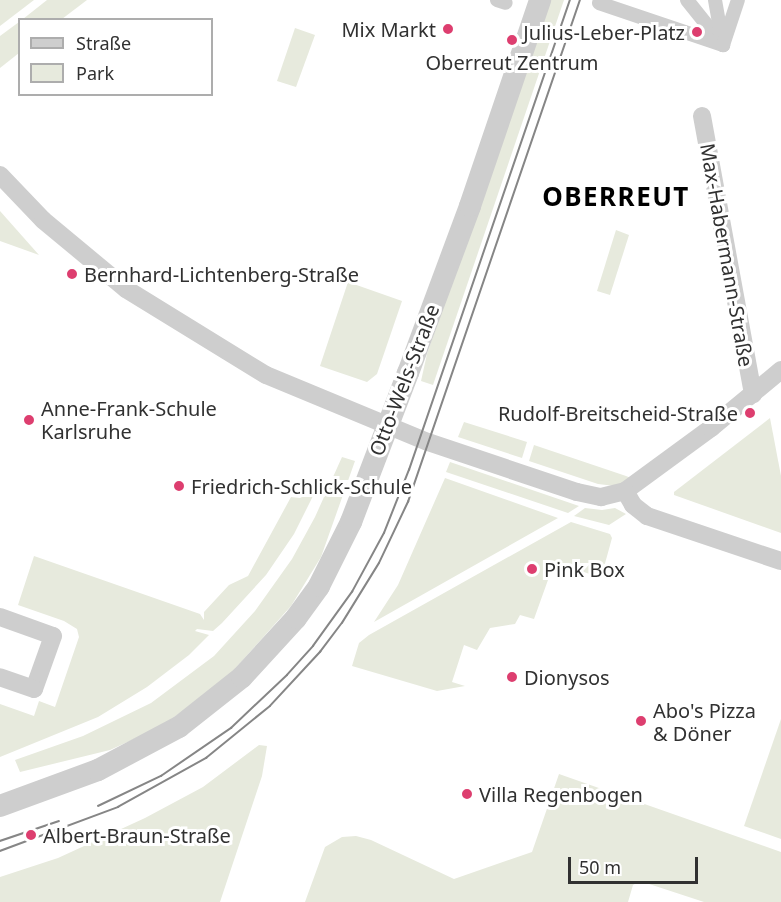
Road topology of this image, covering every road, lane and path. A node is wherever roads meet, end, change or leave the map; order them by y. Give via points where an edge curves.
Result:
1 (540, 0) edge
2 (687, 0) edge
3 (715, 0) edge
4 (738, 0) edge
5 (605, 1) edge
6 (723, 45) junction
7 (702, 116) dead end
8 (0, 175) edge
9 (781, 370) edge
10 (753, 394) junction
11 (387, 426) junction
12 (625, 491) junction
13 (781, 561) edge
14 (0, 617) edge
15 (0, 677) edge
16 (0, 806) edge

1 - 11 street, Otto-Wels-Straße via 470,206
2 - 6 street
3 - 6 street
4 - 6 street
5 - 6 street
7 - 10 street, Max-Habermann-Straße
8 - 11 street via 84,256 171,319 266,375
9 - 10 street
10 - 12 street
11 - 12 street via 601,498
11 - 16 street, Otto-Wels-Straße via 351,522 319,586 242,677 179,727 139,750 98,770
12 - 13 street via 633,505 647,516
14 - 15 street via 53,636 34,689

